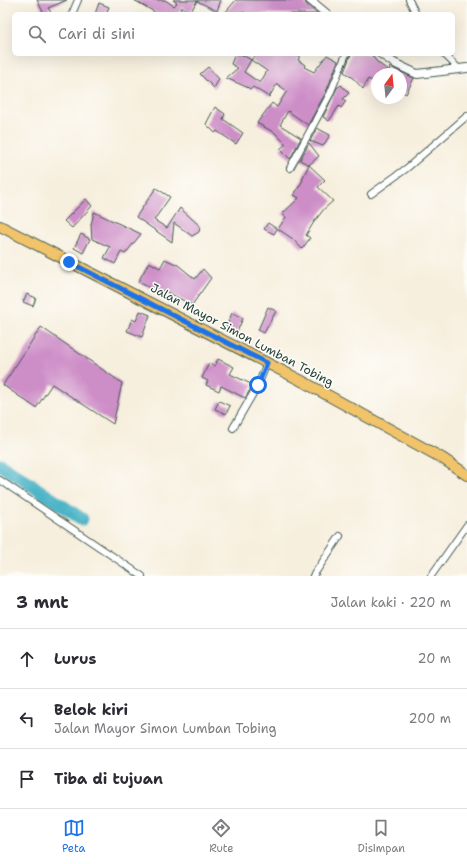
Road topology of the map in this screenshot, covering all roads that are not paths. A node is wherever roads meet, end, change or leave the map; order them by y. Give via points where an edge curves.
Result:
1 (78, 0) edge
2 (310, 0) edge
3 (409, 0) edge
4 (73, 12) edge
5 (325, 12) edge
6 (415, 12) edge
7 (345, 56) edge
8 (384, 56) edge
9 (446, 56) edge
10 (458, 68) junction
11 (467, 68) edge
12 (467, 116) edge
13 (290, 168) dead end
14 (371, 194) dead end
15 (0, 226) edge
16 (267, 363) junction
17 (233, 428) dead end
18 (467, 475) edge
19 (0, 480) edge
20 (467, 525) edge
21 (340, 536) dead end
22 (142, 576) edge
23 (313, 576) edge
24 (431, 576) edge

1 - 4 street
2 - 5 street
3 - 6 street
7 - 13 street via 330,94
8 - 10 street via 418,74
9 - 10 street
10 - 11 street
12 - 14 street via 407,168
15 - 16 main road, Jalan Mayor Simon Lumban Tobing
16 - 17 street via 258,385
16 - 18 main road, Jalan Mayor Simon Lumban Tobing via 442,458
19 - 22 street
20 - 24 street
21 - 23 street

